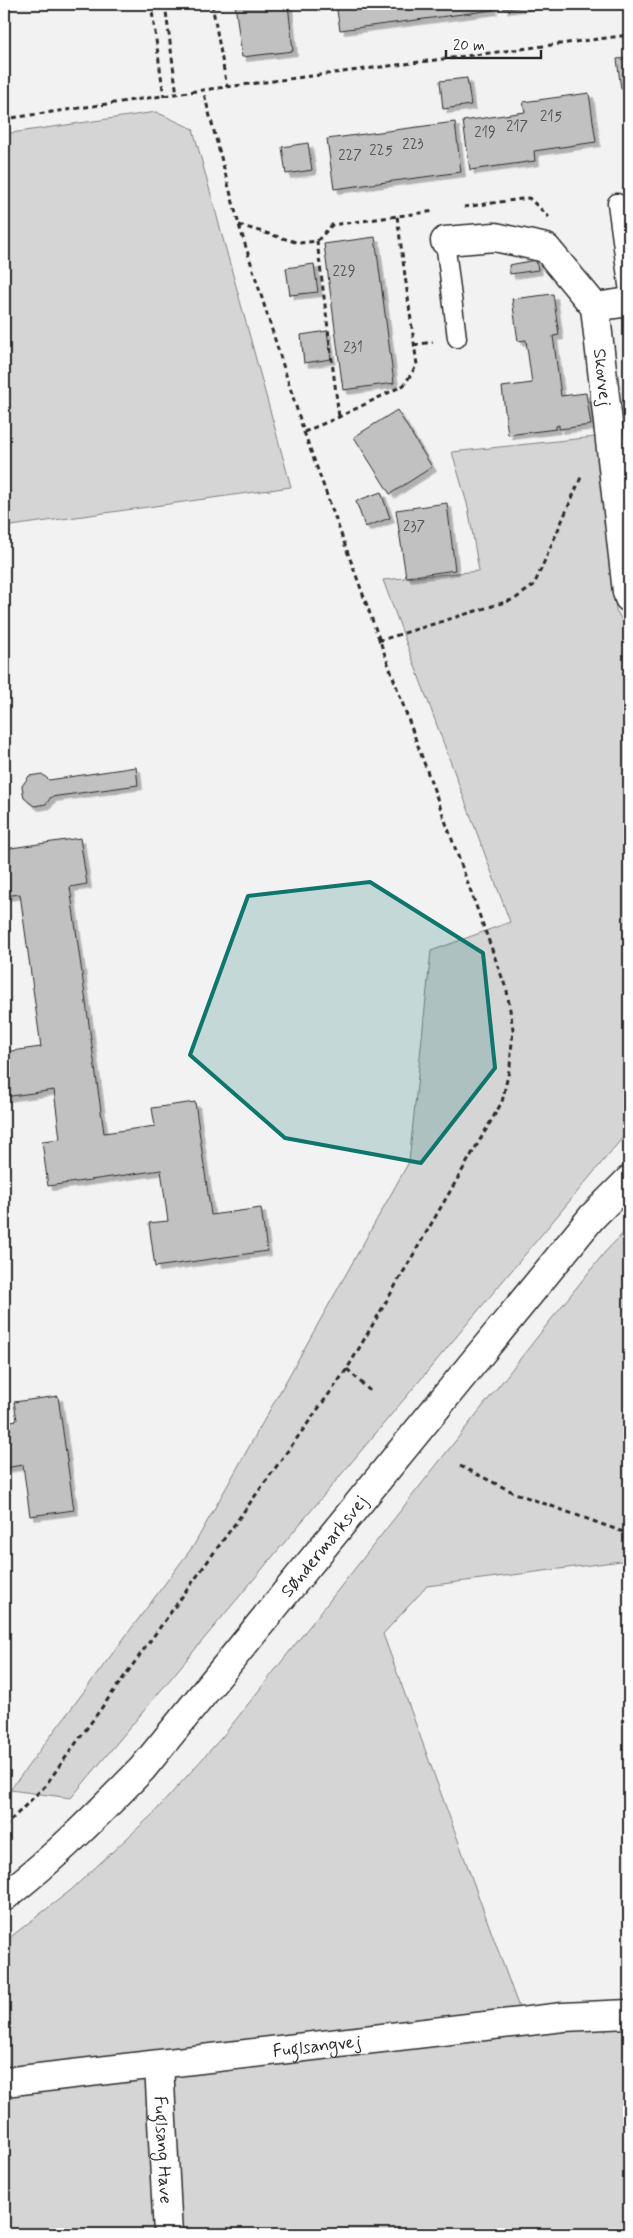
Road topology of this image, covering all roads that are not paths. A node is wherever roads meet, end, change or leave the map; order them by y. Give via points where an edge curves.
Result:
1 (617, 203) dead end
2 (445, 241) joint
3 (629, 292) edge
4 (629, 302) edge
5 (595, 307) junction
6 (457, 338) dead end
7 (629, 598) edge
8 (629, 1180) edge
9 (4, 1896) edge
10 (629, 2014) edge
11 (159, 2065) junction
12 (4, 2082) edge
13 (168, 2234) edge

1 - 3 lane
2 - 5 street via 495,237 546,248
2 - 6 lane
4 - 5 street
5 - 7 street, Skovvej
8 - 9 street, Søndermarksvej via 592,1217 142,1769 85,1828
10 - 11 street, Fuglsangvej via 563,2017
11 - 12 street, Fuglsangvej
11 - 13 street, Fuglsang Have

